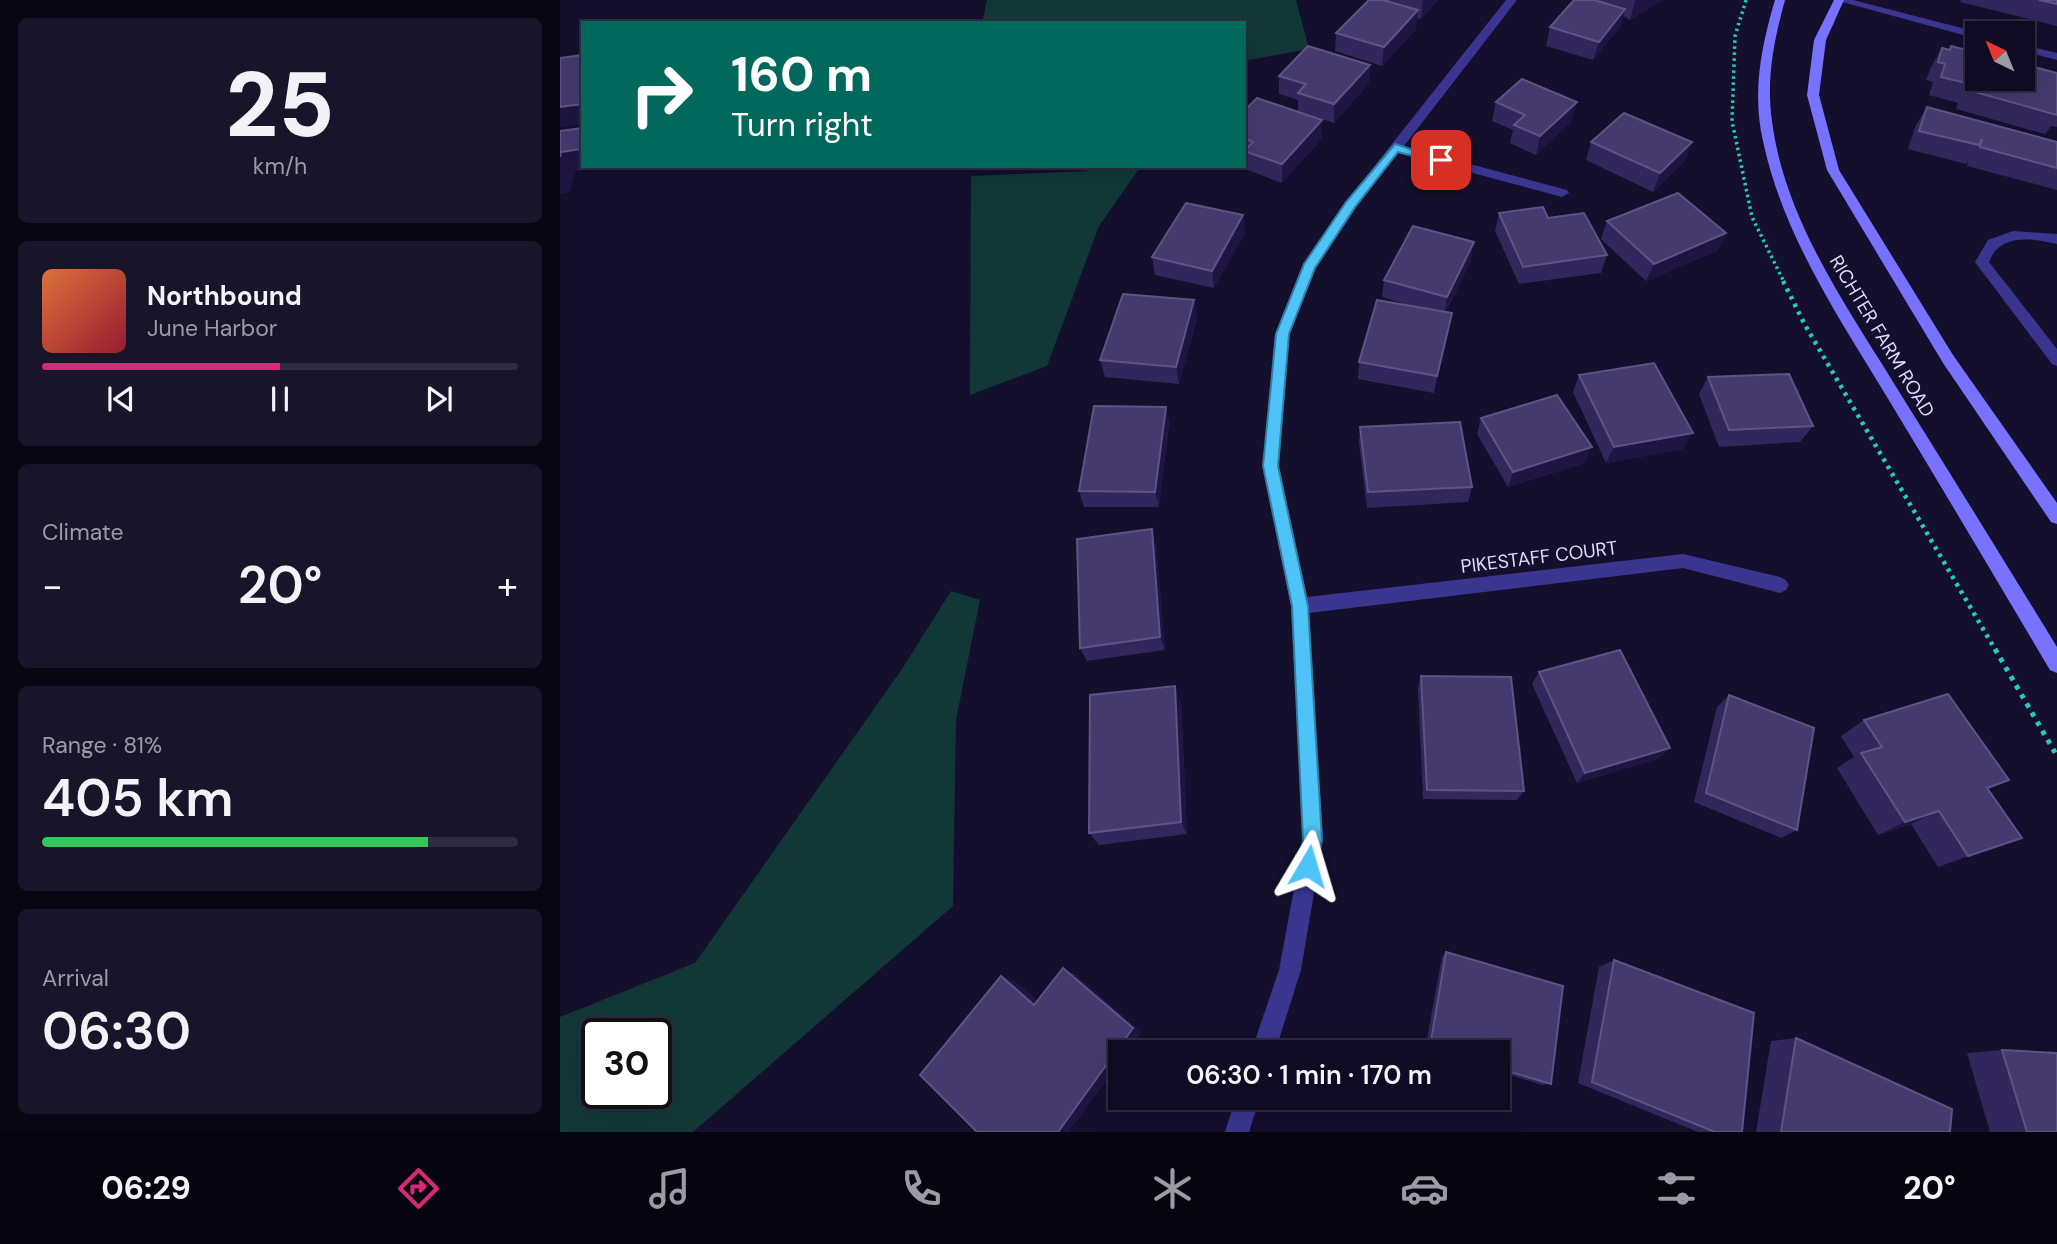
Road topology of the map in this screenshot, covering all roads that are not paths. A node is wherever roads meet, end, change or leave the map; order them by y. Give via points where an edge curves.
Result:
1 (1512, 0) edge
2 (1780, 0) edge
3 (1839, 0) edge
4 (1965, 33) edge
5 (2035, 51) edge
6 (2057, 57) edge
7 (1395, 148) junction
8 (1562, 193) dead end
9 (2057, 239) edge
10 (2057, 359) edge
11 (2057, 517) edge
12 (1780, 585) dead end
13 (1300, 606) junction
14 (2057, 664) edge
15 (1267, 1040) edge
16 (1244, 1110) edge
17 (1237, 1132) edge

1 - 7 street
2 - 14 main road, RICHTER FARM ROAD via 1764,53 1764,94 1769,140 1788,201 1820,272
3 - 4 street
3 - 11 main road via 1820,40 1812,96 1833,170 1948,359
5 - 6 street
7 - 8 street
7 - 13 street via 1309,267 1282,334 1271,466
9 - 10 street via 2030,234 2010,237 1994,242 1982,261
12 - 13 street, PIKESTAFF COURT via 1683,561
13 - 15 street via 1313,840 1290,970
16 - 17 street

